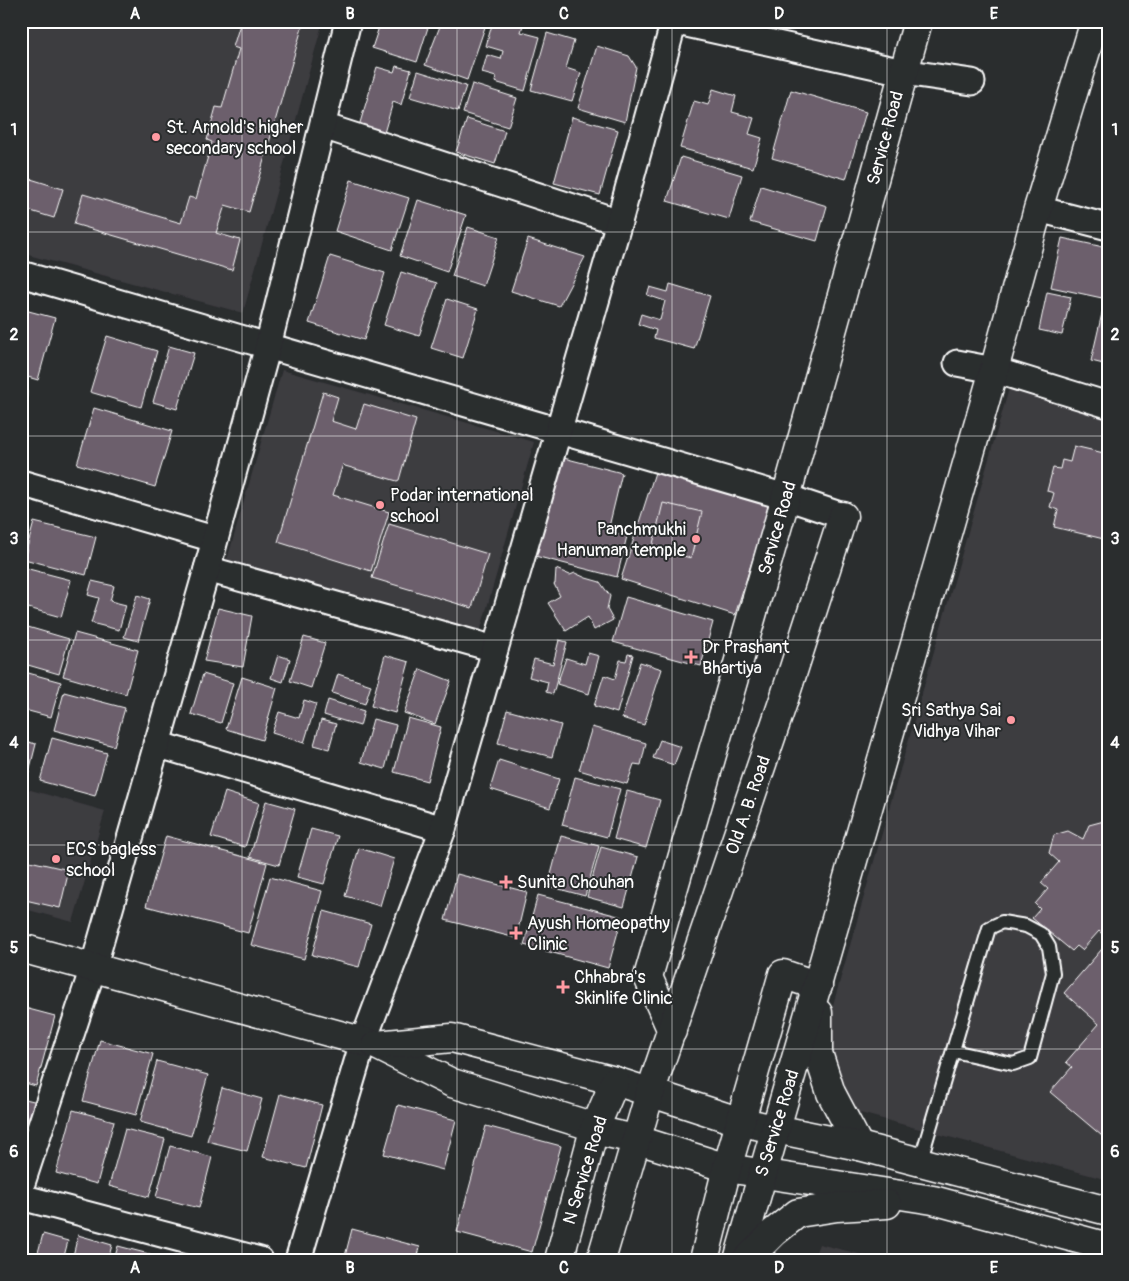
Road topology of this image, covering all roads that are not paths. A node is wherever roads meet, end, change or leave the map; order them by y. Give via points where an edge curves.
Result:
1 (348, 21) edge
2 (673, 21) edge
3 (918, 21) edge
4 (1094, 21) edge
5 (903, 72) junction
6 (972, 82) dead end
7 (323, 126) junction
8 (1038, 209) junction
9 (619, 222) junction
10 (1108, 226) edge
11 (21, 274) edge
12 (268, 346) junction
13 (956, 363) dead end
14 (994, 370) junction
15 (1108, 405) edge
16 (558, 430) junction
17 (21, 483) edge
18 (786, 497) junction
19 (843, 516) joint
20 (214, 539) junction
21 (207, 569) junction
22 (495, 648) junction
23 (156, 744) junction
24 (443, 829) junction
25 (21, 948) edge
26 (93, 968) junction
27 (818, 986) junction
28 (672, 1031) junction
29 (369, 1043) junction
30 (953, 1051) junction
31 (615, 1081) junction
32 (650, 1093) junction
33 (742, 1122) junction
34 (775, 1129) junction
35 (594, 1130) junction
36 (635, 1139) junction
37 (859, 1146) junction
38 (920, 1162) junction
39 (727, 1168) junction
40 (762, 1173) junction
41 (21, 1186) edge
42 (21, 1197) edge
43 (933, 1200) junction
44 (1108, 1212) edge
45 (1108, 1247) edge
46 (260, 1260) edge
47 (298, 1260) edge
48 (559, 1260) edge
49 (601, 1260) edge
50 (704, 1260) edge
51 (738, 1260) edge
52 (746, 1260) edge

1 - 7 street
2 - 5 street
2 - 9 street
3 - 5 street, Service Road
4 - 8 street
5 - 6 street
5 - 18 street, Service Road
7 - 9 street
7 - 12 street
8 - 10 street
8 - 14 street
9 - 16 street
11 - 12 street
12 - 16 street
12 - 20 street
13 - 14 street
14 - 15 street
14 - 27 street
16 - 18 street
16 - 22 street
17 - 20 street
18 - 19 street
18 - 28 street, Service Road via 648,976
19 - 28 street, Old A. B. Road
20 - 21 street
21 - 22 street
21 - 23 street
22 - 24 street
23 - 24 street
23 - 26 street
24 - 29 street
25 - 26 street
26 - 29 street
26 - 41 street
27 - 33 street via 783,974
27 - 34 street, S Service Road
27 - 37 street via 818,1053 831,1093
28 - 32 street, Old A. B. Road
29 - 31 street via 452,1038
29 - 35 street via 452,1083 588,1125
29 - 47 street
30 - 30 lane via 989,928 1002,922 1026,926 1041,934 1049,947 1053,973 1030,1058 1013,1064
30 - 38 lane
31 - 32 street
31 - 35 street, N Service Road
32 - 33 street
32 - 36 street, Old A. B. Road
33 - 34 street
33 - 39 street
34 - 37 street
34 - 40 street, S Service Road
35 - 36 street
35 - 48 street, N Service Road
36 - 39 street
36 - 49 street
37 - 38 street
38 - 44 street
39 - 40 street
39 - 50 street
40 - 43 street
40 - 51 street, S Service Road
42 - 46 street
43 - 45 street
43 - 52 street via 798,1213

